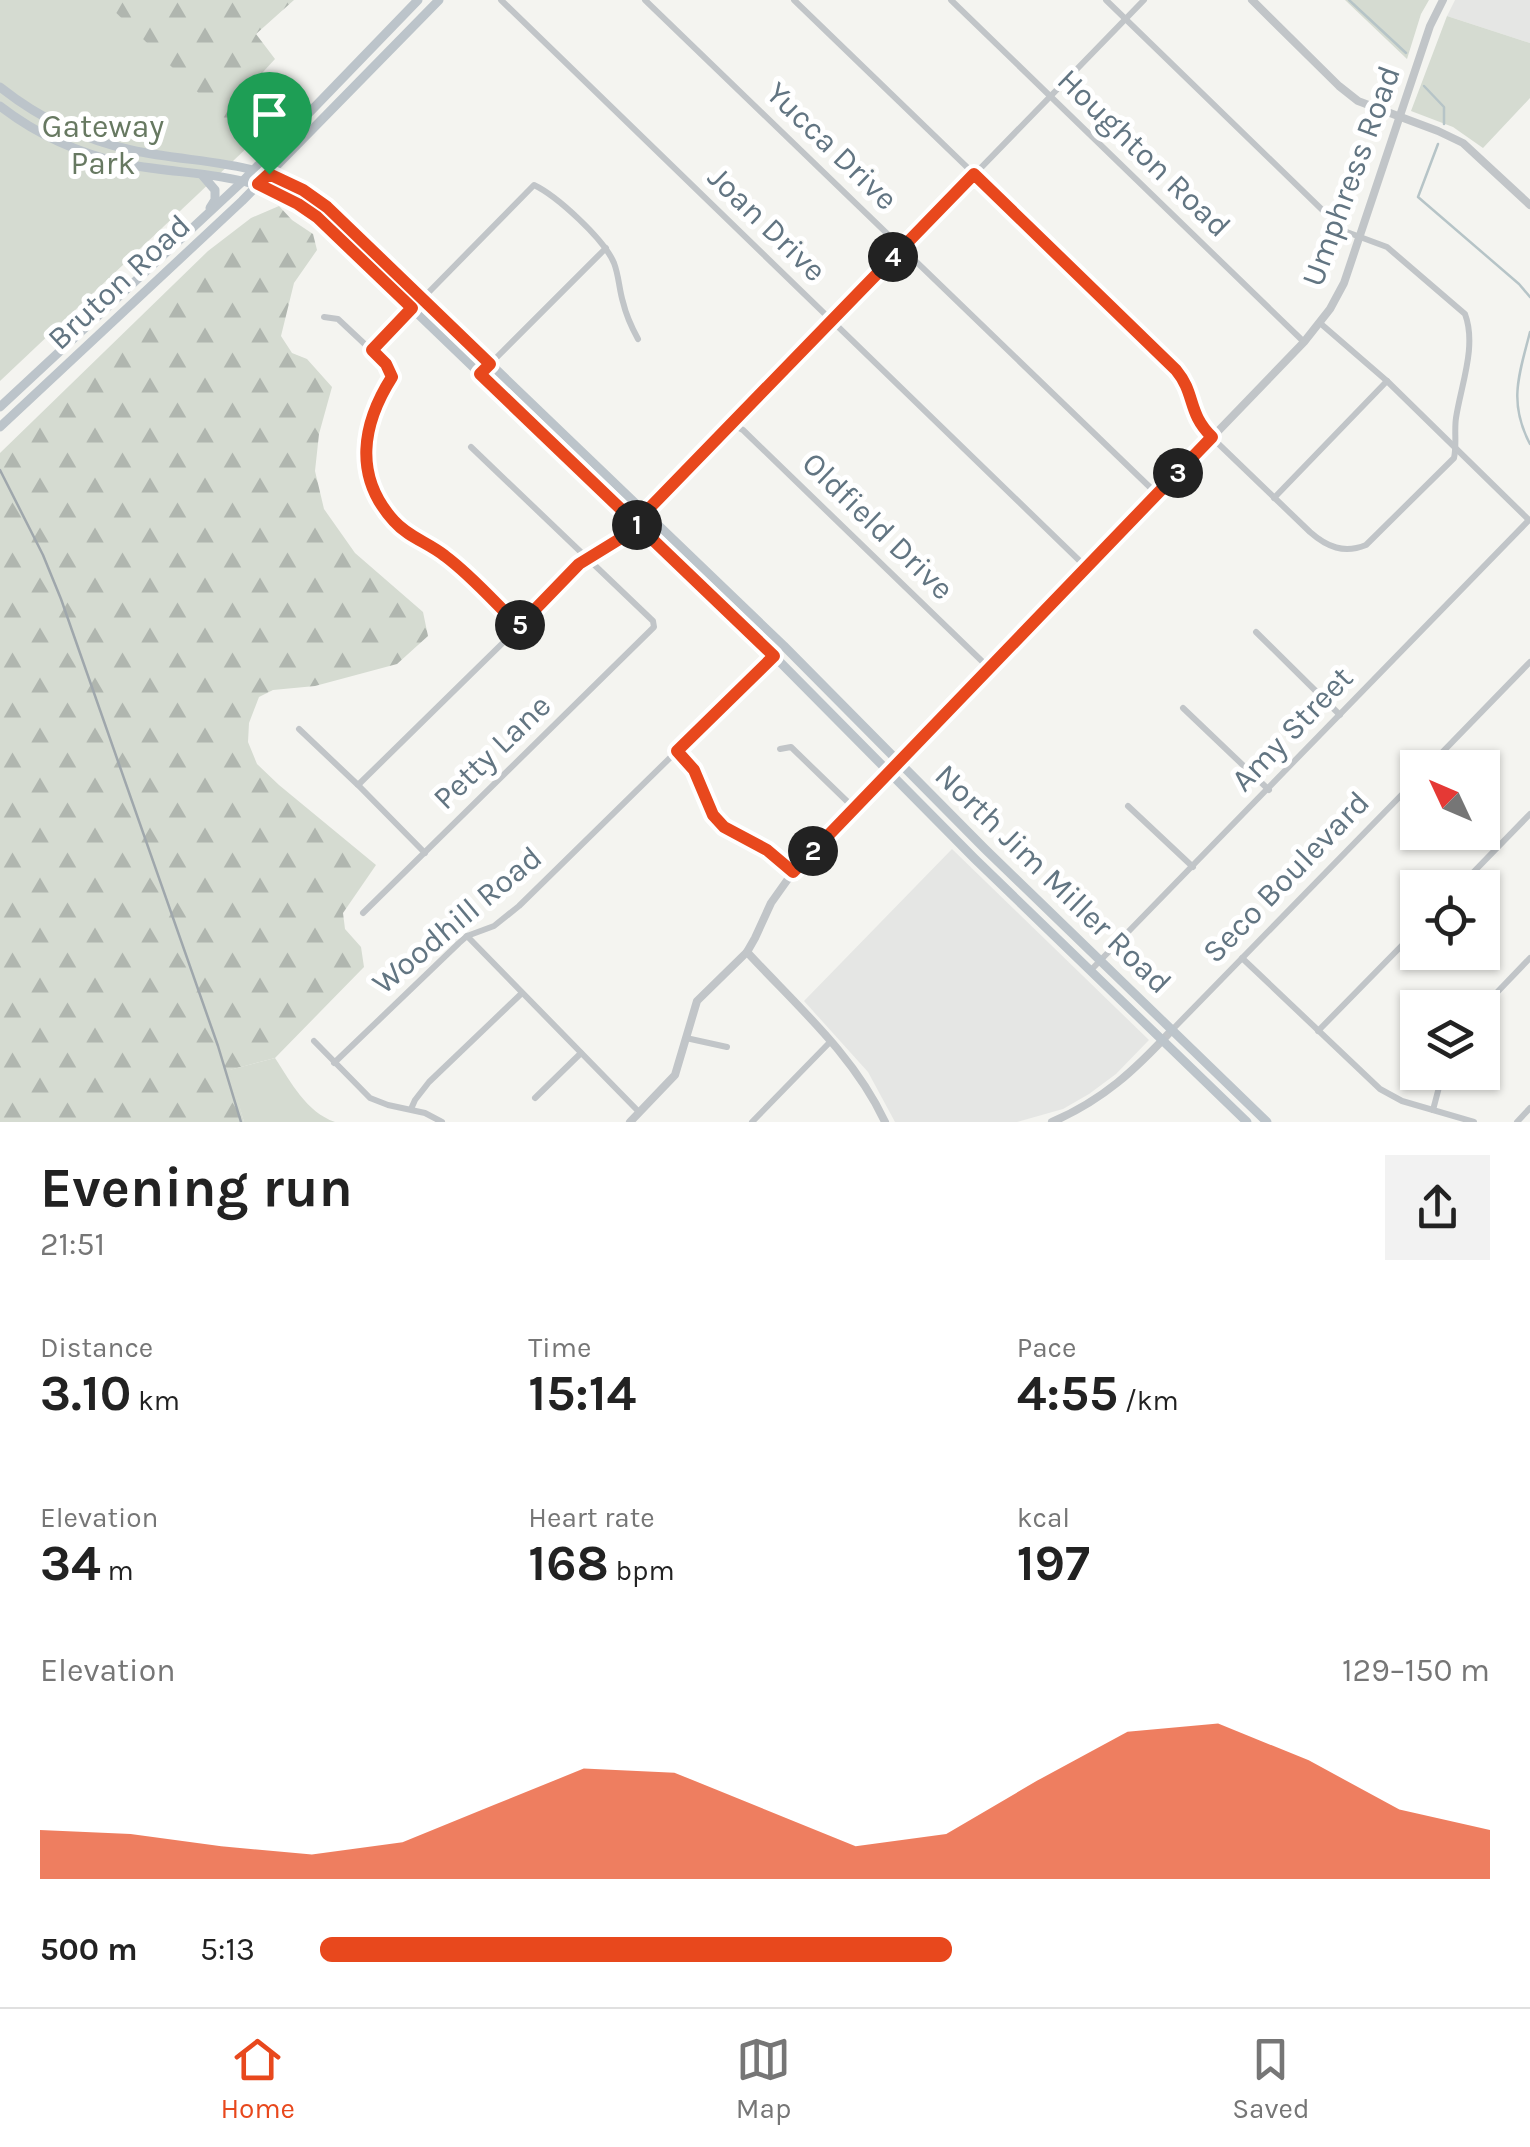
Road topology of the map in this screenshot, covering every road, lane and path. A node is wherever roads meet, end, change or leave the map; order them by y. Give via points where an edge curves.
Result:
1 (418, 0) edge
2 (439, 0) edge
3 (500, 0) edge
4 (645, 0) edge
5 (794, 0) edge
6 (951, 0) edge
7 (1106, 0) edge
8 (1144, 0) edge
9 (1252, 0) edge
10 (1442, 0) edge
11 (1126, 19) junction
12 (378, 41) junction
13 (389, 51) junction
14 (2, 96) edge
15 (1050, 96) junction
16 (1401, 117) junction
17 (254, 169) junction
18 (200, 174) junction
19 (269, 174) junction
20 (974, 174) junction
21 (244, 180) junction
22 (258, 184) junction
23 (1530, 204) edge
24 (205, 216) junction
25 (350, 228) junction
26 (340, 238) junction
27 (1361, 238) junction
28 (606, 248) junction
29 (902, 248) junction
30 (422, 298) junction
31 (412, 308) junction
32 (324, 317) dead end
33 (831, 321) junction
34 (1320, 322) junction
35 (638, 340) dead end
36 (1304, 342) junction
37 (372, 350) junction
38 (490, 364) junction
39 (480, 374) junction
40 (1387, 381) junction
41 (0, 406) edge
42 (732, 424) junction
43 (0, 427) edge
44 (1212, 437) junction
45 (471, 448) dead end
46 (1456, 449) junction
47 (1157, 494) junction
48 (1274, 498) junction
49 (645, 513) junction
50 (1529, 520) edge
51 (635, 523) junction
52 (588, 558) junction
53 (1086, 567) junction
54 (519, 626) junction
55 (1256, 632) dead end
56 (784, 646) junction
57 (774, 656) junction
58 (1530, 662) edge
59 (988, 667) junction
60 (1184, 708) dead end
61 (1340, 715) junction
62 (299, 729) dead end
63 (780, 749) dead end
64 (1444, 750) edge
65 (677, 751) junction
66 (898, 762) junction
67 (889, 772) junction
68 (358, 785) junction
69 (1268, 790) junction
70 (1400, 796) edge
71 (1128, 806) dead end
72 (854, 808) junction
73 (1530, 814) edge
74 (985, 849) junction
75 (425, 853) junction
76 (975, 860) junction
77 (1193, 868) junction
78 (1476, 870) edge
79 (793, 872) junction
80 (363, 913) dead end
81 (468, 936) junction
82 (1400, 947) edge
83 (746, 952) junction
84 (1242, 958) junction
85 (1530, 958) edge
86 (1100, 962) junction
87 (1091, 970) junction
88 (1499, 990) edge
89 (522, 993) junction
90 (1172, 1030) junction
91 (1318, 1031) junction
92 (686, 1038) junction
93 (1162, 1040) junction
94 (314, 1041) dead end
95 (831, 1041) junction
96 (727, 1048) dead end
97 (581, 1053) junction
98 (334, 1063) junction
99 (1439, 1090) edge
100 (535, 1098) dead end
101 (1530, 1108) edge
102 (411, 1109) junction
103 (1434, 1110) junction
104 (639, 1112) junction
105 (442, 1122) edge
106 (630, 1122) edge
107 (752, 1122) edge
108 (885, 1122) edge
109 (1052, 1122) edge
110 (1247, 1122) edge
111 (1268, 1122) edge
112 (1474, 1122) edge
113 (1517, 1122) edge

1 - 12 main road, Bruton Road
2 - 13 main road, Bruton Road
3 - 33 street, Joan Drive
4 - 29 street, Yucca Drive
5 - 20 street
6 - 15 street, Houghton Road
7 - 11 street
8 - 11 street
9 - 16 street via 1358,101
10 - 16 street, Umphress Road
11 - 15 street
11 - 27 street via 1344,232
12 - 13 main road
12 - 17 main road, Bruton Road
13 - 19 main road, Bruton Road
14 - 17 main road, North Jim Miller Road via 91,139
14 - 18 main road, North Jim Miller Road via 54,138 88,153
15 - 20 street
15 - 36 street, Houghton Road
16 - 23 street via 1462,143
16 - 27 street, Umphress Road
17 - 19 main road, North Jim Miller Road
17 - 21 main road, Bruton Road
18 - 21 main road, North Jim Miller Road
18 - 24 main road via 216,196
19 - 22 main road, Bruton Road
19 - 25 main road, North Jim Miller Road via 309,193
20 - 29 street
20 - 44 street via 1176,370 1198,422
21 - 22 main road, North Jim Miller Road
21 - 24 main road, Bruton Road
22 - 26 main road, North Jim Miller Road via 308,210
22 - 43 main road, Bruton Road
24 - 41 main road, Bruton Road
25 - 26 main road
25 - 30 main road, North Jim Miller Road
26 - 31 main road, North Jim Miller Road
27 - 34 street, Umphress Road
27 - 46 street via 1393,251 1464,314 1470,340
28 - 30 street via 534,185
28 - 35 street
28 - 38 street
29 - 33 street
29 - 47 street, Yucca Drive
30 - 31 street
30 - 38 main road, North Jim Miller Road
31 - 37 street
31 - 39 main road, North Jim Miller Road
32 - 37 street via 338,319
33 - 42 street
33 - 53 street, Joan Drive
34 - 36 street, Umphress Road
34 - 40 street
36 - 44 street, Umphress Road
37 - 54 street via 392,377 368,429 364,455 380,502 410,536 444,555
38 - 39 street
38 - 49 main road, North Jim Miller Road
39 - 51 main road, North Jim Miller Road
40 - 46 street
40 - 48 street
42 - 49 street
42 - 59 street, Oldfield Drive
44 - 47 street, Umphress Road
44 - 48 street
45 - 52 street
46 - 48 street via 1379,535 1355,550 1318,539
46 - 50 street
47 - 53 street, Umphress Road
49 - 51 street
49 - 56 main road, North Jim Miller Road
50 - 61 street, Amy Street
51 - 52 street
51 - 57 main road, North Jim Miller Road
52 - 54 street
52 - 75 street, Petty Lane via 654,626
53 - 59 street, Umphress Road
54 - 68 street
55 - 61 street
56 - 57 street, Woodhill Road
56 - 66 main road, North Jim Miller Road
57 - 65 street, Woodhill Road
57 - 67 main road, North Jim Miller Road
58 - 64 street
59 - 66 street, Umphress Road
60 - 69 street
61 - 69 street, Amy Street
62 - 68 street
63 - 72 street via 791,747
65 - 79 street via 724,827
65 - 81 street, Woodhill Road via 506,918
66 - 67 street, Umphress Road
66 - 74 main road, North Jim Miller Road
67 - 72 street, Umphress Road
67 - 76 main road, North Jim Miller Road
68 - 75 street
69 - 77 street, Amy Street
70 - 84 street, Seco Boulevard
71 - 77 street
72 - 79 street, Umphress Road
73 - 78 street
74 - 76 main road
74 - 86 main road, North Jim Miller Road
75 - 80 street, Petty Lane
76 - 87 main road, North Jim Miller Road
77 - 86 street, Amy Street
79 - 83 street, Umphress Road
81 - 89 street
81 - 98 street, Woodhill Road
82 - 91 street
83 - 92 street, Umphress Road via 697,1001
83 - 95 street
84 - 90 street, Seco Boulevard
84 - 91 street
85 - 88 street
86 - 87 street, Amy Street
86 - 90 main road, North Jim Miller Road
87 - 93 main road, North Jim Miller Road
89 - 97 street
89 - 102 street
90 - 93 street, Seco Boulevard
90 - 111 main road, North Jim Miller Road
91 - 103 street via 1380,1089
92 - 96 street
92 - 104 street, Umphress Road via 674,1075
93 - 109 street, Seco Boulevard via 1112,1088
93 - 110 main road, North Jim Miller Road
94 - 98 street
95 - 107 street
95 - 108 street
97 - 100 street
97 - 104 street
98 - 102 street via 370,1098
99 - 103 street
101 - 113 street
102 - 105 street
103 - 112 street
104 - 106 street, Umphress Road

